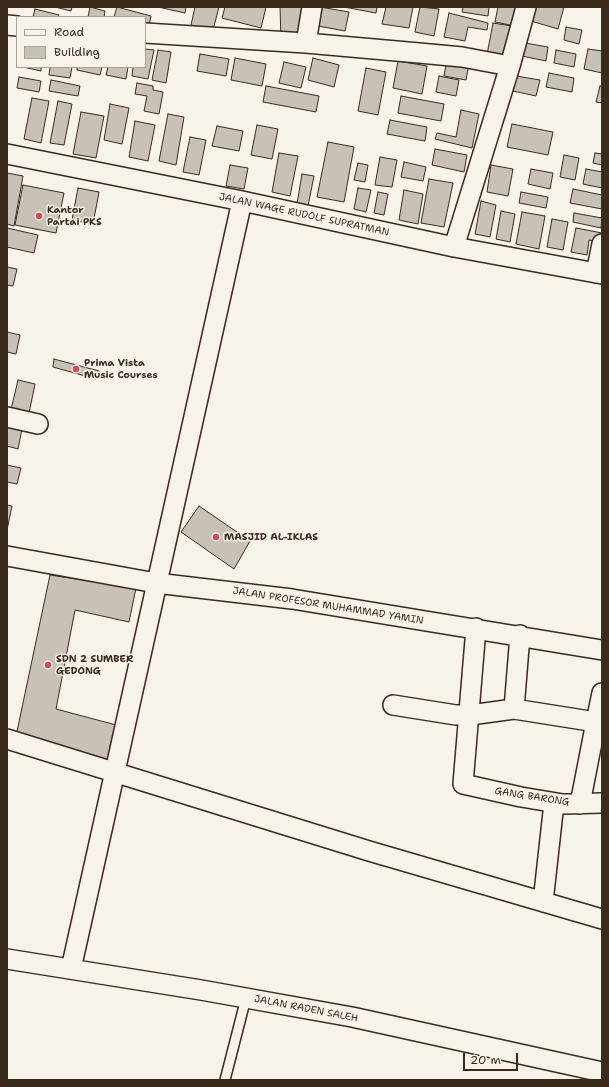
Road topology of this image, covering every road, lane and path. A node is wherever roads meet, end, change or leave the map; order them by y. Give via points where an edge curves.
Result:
1 (312, 7) edge
2 (526, 7) edge
3 (146, 33) edge
4 (306, 43) junction
5 (510, 66) junction
6 (7, 154) edge
7 (242, 201) junction
8 (602, 244) edge
9 (454, 247) junction
10 (599, 273) edge
11 (7, 416) edge
12 (38, 424) dead end
13 (7, 556) edge
14 (156, 583) junction
15 (476, 628) junction
16 (520, 635) junction
17 (602, 650) edge
18 (602, 693) edge
19 (393, 705) dead end
20 (514, 709) junction
21 (470, 715) junction
22 (596, 722) junction
23 (7, 739) edge
24 (115, 772) junction
25 (554, 802) junction
26 (602, 803) edge
27 (580, 804) junction
28 (543, 902) junction
29 (602, 919) edge
30 (7, 959) edge
31 (71, 969) junction
32 (246, 998) junction
33 (602, 1072) edge
34 (225, 1080) edge

1 - 4 street
2 - 5 street
3 - 4 street
4 - 5 street via 462,57
5 - 9 street
6 - 7 street, JALAN WAGE RUDOLF SUPRATMAN
7 - 9 street, JALAN WAGE RUDOLF SUPRATMAN
7 - 14 street
8 - 10 street
9 - 10 street, JALAN WAGE RUDOLF SUPRATMAN
11 - 12 street
13 - 14 street, JALAN PROFESOR MUHAMMAD YAMIN
14 - 15 street, JALAN PROFESOR MUHAMMAD YAMIN via 292,599
14 - 24 street
15 - 16 street, JALAN PROFESOR MUHAMMAD YAMIN
15 - 21 street
16 - 17 street, JALAN PROFESOR MUHAMMAD YAMIN
16 - 20 street
18 - 22 street
19 - 21 street
20 - 21 street
20 - 22 street
21 - 25 street, GANG BARONG via 463,784
22 - 27 street
23 - 24 street
24 - 28 street
24 - 31 street
25 - 27 street, GANG BARONG
25 - 28 street
26 - 27 street, GANG BARONG
28 - 29 street
30 - 31 street, JALAN RADEN SALEH
31 - 32 street, JALAN RADEN SALEH
32 - 33 street, JALAN RADEN SALEH via 352,1017
32 - 34 lane

